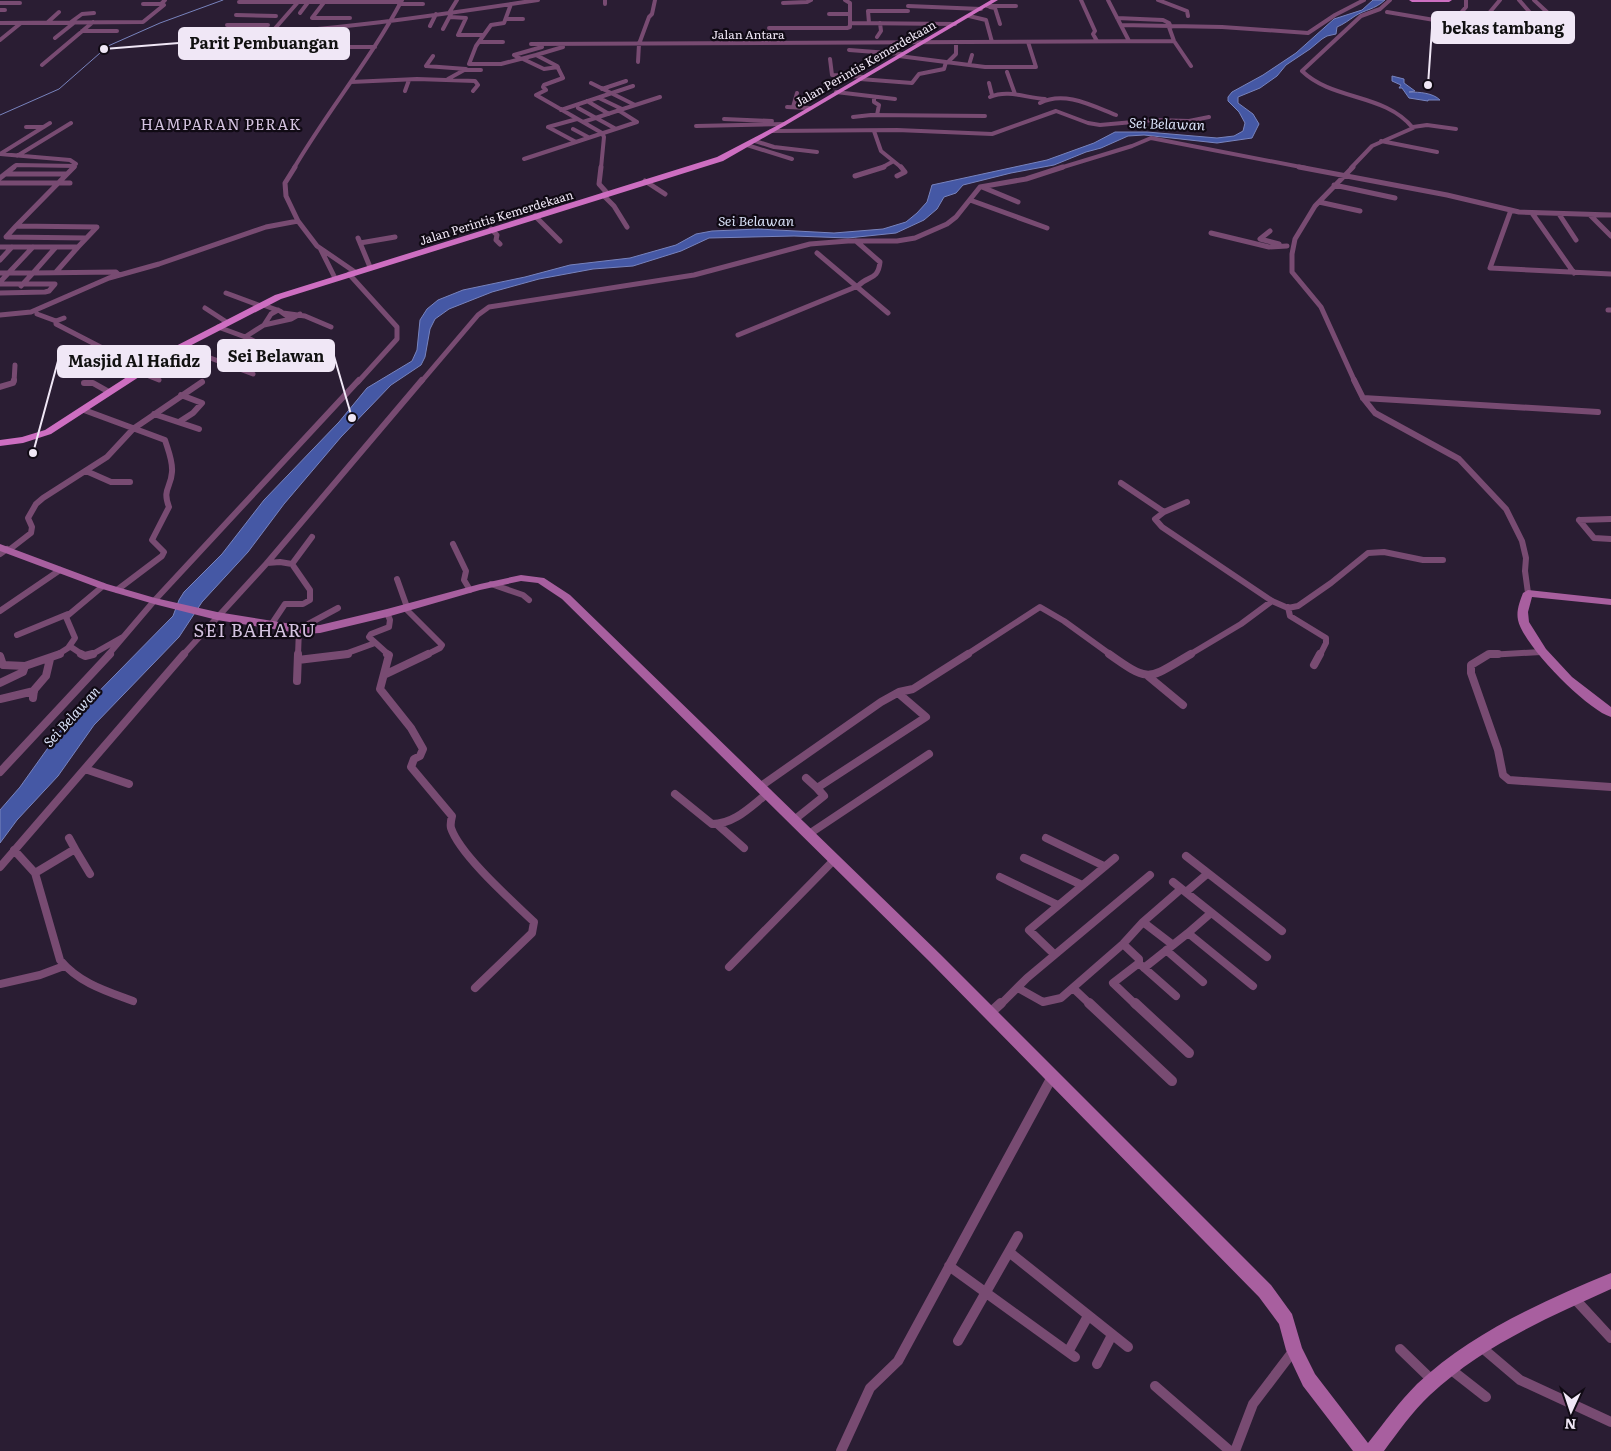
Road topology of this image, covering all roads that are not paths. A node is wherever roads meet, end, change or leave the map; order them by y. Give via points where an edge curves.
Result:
1 (165, 0) edge
2 (360, 0) edge
3 (457, 0) edge
4 (538, 0) edge
5 (655, 0) edge
6 (811, 0) edge
7 (845, 0) edge
8 (995, 0) edge
9 (1081, 0) edge
10 (1108, 0) edge
11 (1158, 0) edge
12 (1364, 0) edge
13 (1390, 0) edge
14 (1412, 0) edge
15 (1449, 0) edge
16 (1466, 0) edge
17 (1500, 0) edge
18 (1519, 0) edge
19 (1534, 0) edge
20 (238, 1) edge
21 (258, 1) edge
22 (291, 1) edge
23 (299, 1) edge
24 (309, 1) junction
25 (327, 1) edge
26 (908, 1) edge
27 (266, 2) junction
28 (400, 2) edge
29 (0, 3) edge
30 (20, 3) dead end
31 (783, 3) dead end
32 (143, 4) dead end
33 (162, 4) junction
34 (424, 4) dead end
35 (511, 4) junction
36 (242, 6) dead end
37 (1016, 6) dead end
38 (984, 7) junction
39 (305, 8) junction
40 (320, 8) junction
41 (908, 9) junction
42 (1408, 10) dead end
43 (240, 11) dead end
44 (59, 12) dead end
45 (1387, 12) dead end
46 (94, 13) dead end
47 (1548, 13) dead end
48 (300, 14) dead end
49 (436, 14) junction
50 (450, 14) junction
51 (829, 14) dead end
52 (850, 14) junction
53 (236, 15) dead end
54 (254, 15) junction
55 (1404, 15) junction
56 (276, 16) dead end
57 (969, 16) junction
58 (1188, 16) dead end
59 (1417, 17) junction
60 (1457, 17) junction
61 (1472, 17) dead end
62 (1488, 17) junction
63 (350, 18) dead end
64 (1118, 18) junction
65 (506, 19) junction
66 (523, 19) dead end
67 (1476, 19) dead end
68 (232, 20) dead end
69 (250, 20) junction
70 (271, 20) dead end
71 (392, 20) junction
72 (48, 22) junction
73 (73, 22) junction
74 (92, 22) junction
75 (118, 22) junction
76 (0, 23) edge
77 (21, 23) junction
78 (850, 23) junction
79 (880, 23) junction
80 (908, 23) junction
81 (1452, 23) junction
82 (955, 24) junction
83 (1000, 24) dead end
84 (1480, 24) dead end
85 (246, 25) junction
86 (268, 25) dead end
87 (866, 25) junction
88 (1121, 25) junction
89 (227, 26) dead end
90 (430, 26) dead end
91 (1170, 27) junction
92 (769, 28) dead end
93 (828, 28) junction
94 (242, 30) dead end
95 (443, 30) dead end
96 (82, 31) junction
97 (108, 32) junction
98 (117, 32) dead end
99 (270, 33) junction
100 (484, 36) junction
101 (194, 37) dead end
102 (877, 37) dead end
103 (55, 38) dead end
104 (0, 40) edge
105 (264, 41) dead end
106 (1097, 41) junction
107 (1129, 41) junction
108 (1174, 41) junction
109 (480, 42) junction
110 (503, 42) dead end
111 (924, 42) junction
112 (956, 42) junction
113 (992, 42) junction
114 (1028, 42) junction
115 (531, 44) dead end
116 (639, 44) junction
117 (830, 44) junction
118 (846, 44) junction
119 (551, 45) junction
120 (572, 45) junction
121 (334, 47) dead end
122 (375, 47) junction
123 (849, 50) junction
124 (841, 52) dead end
125 (900, 55) junction
126 (972, 55) dead end
127 (433, 56) dead end
128 (536, 56) junction
129 (522, 59) junction
130 (830, 59) dead end
131 (638, 62) dead end
132 (947, 62) junction
133 (468, 64) junction
134 (42, 65) dead end
135 (969, 65) junction
136 (426, 66) junction
137 (1191, 66) dead end
138 (558, 67) junction
139 (465, 69) junction
140 (481, 70) dead end
141 (1006, 72) dead end
142 (390, 76) dead end
143 (862, 78) junction
144 (417, 79) junction
145 (448, 79) junction
146 (410, 80) junction
147 (387, 81) junction
148 (626, 81) dead end
149 (351, 82) junction
150 (592, 83) dead end
151 (989, 83) dead end
152 (633, 86) dead end
153 (602, 88) junction
154 (405, 91) dead end
155 (473, 91) dead end
156 (836, 92) junction
157 (612, 93) junction
158 (797, 94) dead end
159 (1015, 94) junction
160 (660, 97) dead end
161 (874, 97) junction
162 (599, 98) junction
163 (895, 99) dead end
164 (1047, 99) junction
165 (587, 101) junction
166 (635, 105) junction
167 (787, 107) dead end
168 (793, 107) junction
169 (578, 108) dead end
170 (809, 108) junction
171 (561, 110) junction
172 (620, 110) junction
173 (1056, 111) junction
174 (608, 114) junction
175 (877, 115) junction
176 (1116, 115) dead end
177 (985, 116) dead end
178 (853, 117) dead end
179 (597, 118) junction
180 (1209, 118) dead end
181 (577, 119) junction
182 (724, 119) dead end
183 (583, 122) junction
184 (50, 123) dead end
185 (71, 123) dead end
186 (787, 123) junction
187 (696, 126) dead end
188 (44, 127) junction
189 (1413, 127) junction
190 (616, 128) junction
191 (572, 129) dead end
192 (1456, 129) dead end
193 (38, 130) junction
194 (874, 130) junction
195 (771, 131) junction
196 (602, 133) junction
197 (17, 134) dead end
198 (32, 134) junction
199 (588, 137) junction
200 (755, 141) junction
201 (1382, 141) junction
202 (576, 142) junction
203 (747, 145) junction
204 (817, 152) dead end
205 (1437, 152) dead end
206 (0, 154) edge
207 (17, 156) junction
208 (24, 158) junction
209 (524, 159) dead end
210 (792, 159) dead end
211 (0, 160) edge
212 (892, 162) junction
213 (75, 166) junction
214 (14, 167) junction
215 (0, 169) edge
216 (5, 174) junction
217 (67, 174) junction
218 (1344, 175) junction
219 (855, 176) dead end
220 (897, 176) dead end
221 (0, 178) edge
222 (645, 181) junction
223 (0, 183) edge
224 (59, 183) junction
225 (70, 183) dead end
226 (1334, 185) junction
227 (982, 187) junction
228 (606, 194) junction
229 (665, 194) dead end
230 (1395, 198) dead end
231 (970, 200) junction
232 (1018, 202) dead end
233 (1317, 204) junction
234 (1511, 210) junction
235 (1341, 211) dead end
236 (1360, 211) dead end
237 (1532, 213) junction
238 (1560, 214) junction
239 (1590, 215) junction
240 (1611, 215) edge
241 (535, 216) junction
242 (298, 221) junction
243 (16, 226) junction
244 (627, 227) dead end
245 (1046, 228) dead end
246 (492, 229) junction
247 (1270, 231) dead end
248 (1211, 233) dead end
249 (1611, 236) edge
250 (6, 237) junction
251 (396, 237) dead end
252 (86, 238) junction
253 (1576, 240) dead end
254 (560, 241) dead end
255 (856, 241) junction
256 (0, 243) edge
257 (500, 244) dead end
258 (1287, 246) junction
259 (0, 247) edge
260 (12, 247) junction
261 (33, 247) junction
262 (56, 247) junction
263 (78, 247) junction
264 (1294, 248) junction
265 (321, 250) junction
266 (817, 253) dead end
267 (0, 260) edge
268 (370, 267) junction
269 (56, 272) junction
270 (0, 273) edge
271 (10, 273) junction
272 (33, 273) junction
273 (352, 273) junction
274 (1574, 273) junction
275 (1611, 274) edge
276 (119, 275) junction
277 (336, 278) junction
278 (0, 283) edge
279 (23, 284) junction
280 (858, 286) junction
281 (0, 293) edge
282 (15, 293) junction
283 (226, 294) dead end
284 (262, 305) junction
285 (205, 308) dead end
286 (280, 311) junction
287 (888, 313) dead end
288 (37, 314) dead end
289 (300, 314) junction
290 (0, 315) edge
291 (64, 318) dead end
292 (291, 318) junction
293 (56, 321) junction
294 (228, 323) junction
295 (264, 325) junction
296 (218, 327) junction
297 (331, 327) dead end
298 (738, 335) dead end
299 (245, 337) junction
300 (258, 344) junction
301 (181, 347) junction
302 (276, 352) dead end
303 (222, 363) junction
304 (15, 365) dead end
305 (141, 370) junction
306 (253, 374) dead end
307 (159, 380) dead end
308 (202, 382) dead end
309 (84, 383) dead end
310 (0, 387) edge
311 (109, 392) junction
312 (181, 395) junction
313 (1363, 398) junction
314 (84, 410) junction
315 (1598, 412) dead end
316 (154, 414) junction
317 (179, 422) junction
318 (133, 428) junction
319 (199, 429) dead end
320 (0, 443) edge
321 (86, 471) junction
322 (130, 482) dead end
323 (1121, 483) dead end
324 (1187, 502) dead end
325 (1164, 512) junction
326 (1611, 519) edge
327 (312, 537) dead end
328 (1611, 538) edge
329 (452, 544) dead end
330 (4, 550) edge
331 (1443, 560) dead end
332 (267, 563) junction
333 (292, 564) junction
334 (60, 570) junction
335 (397, 579) dead end
336 (491, 584) junction
337 (103, 586) junction
338 (117, 590) junction
339 (470, 590) junction
340 (1528, 593) junction
341 (530, 600) dead end
342 (1272, 600) junction
343 (157, 602) junction
344 (1611, 602) edge
345 (1288, 607) junction
346 (338, 608) dead end
347 (406, 608) junction
348 (0, 611) edge
349 (387, 613) junction
350 (68, 614) junction
351 (211, 614) junction
352 (271, 625) junction
353 (299, 629) junction
354 (17, 636) dead end
355 (123, 638) junction
356 (375, 643) junction
357 (71, 647) junction
358 (1541, 652) junction
359 (0, 656) edge
360 (50, 659) junction
361 (298, 660) junction
362 (0, 662) edge
363 (1314, 665) dead end
364 (25, 666) junction
365 (384, 675) junction
366 (1148, 676) junction
367 (297, 681) dead end
368 (0, 683) edge
369 (898, 693) junction
370 (0, 699) edge
371 (1183, 705) dead end
372 (1611, 713) edge
373 (929, 754) dead end
374 (85, 769) junction
375 (0, 772) edge
376 (806, 778) dead end
377 (129, 784) dead end
378 (1611, 787) edge
379 (817, 788) junction
380 (764, 789) junction
381 (675, 794) dead end
382 (794, 820) junction
383 (718, 825) junction
384 (809, 834) junction
385 (69, 838) dead end
386 (1046, 838) dead end
387 (744, 848) dead end
388 (75, 849) junction
389 (14, 850) junction
390 (1186, 856) dead end
391 (1024, 858) dead end
392 (1114, 858) dead end
393 (834, 860) junction
394 (1104, 866) junction
395 (0, 867) edge
396 (35, 873) junction
397 (90, 874) dead end
398 (1207, 874) junction
399 (1150, 875) dead end
400 (1000, 877) dead end
401 (1173, 882) dead end
402 (1082, 885) junction
403 (1184, 891) junction
404 (1058, 905) junction
405 (1211, 913) junction
406 (1144, 922) junction
407 (1282, 931) dead end
408 (1188, 933) junction
409 (1123, 944) junction
410 (1170, 947) junction
411 (1054, 954) junction
412 (1267, 957) dead end
413 (64, 966) junction
414 (1142, 966) junction
415 (729, 967) dead end
416 (1203, 982) dead end
417 (0, 984) edge
418 (1253, 986) dead end
419 (475, 988) dead end
420 (1018, 988) junction
421 (1073, 988) junction
422 (1176, 996) dead end
423 (133, 1001) dead end
424 (989, 1014) junction
425 (1189, 1053) dead end
426 (1052, 1077) junction
427 (1172, 1081) dead end
428 (1018, 1236) dead end
429 (1009, 1252) junction
430 (949, 1266) junction
431 (1611, 1281) edge
432 (986, 1293) junction
433 (1574, 1298) junction
434 (1088, 1316) junction
435 (1112, 1335) junction
436 (1611, 1338) edge
437 (958, 1341) dead end
438 (1480, 1345) junction
439 (1128, 1347) dead end
440 (1400, 1349) dead end
441 (1294, 1350) junction
442 (1097, 1364) dead end
443 (1449, 1368) junction
444 (1434, 1381) junction
445 (1155, 1386) dead end
446 (1486, 1397) dead end
447 (1611, 1422) edge
448 (841, 1451) edge
449 (1230, 1451) edge
450 (1235, 1451) edge
451 (1364, 1451) edge
452 (1373, 1451) edge

1 - 33 street
2 - 25 street
2 - 28 street
3 - 50 street
4 - 35 street
5 - 116 street
6 - 31 street
7 - 52 street via 850,3
8 - 38 main road, Jalan Perintis Kemerdekaan
9 - 106 street
10 - 64 street
11 - 58 street via 1187,10
12 - 91 street via 1308,33 1222,26
13 - 189 street via 1380,9 1361,16 1302,71 1324,85 1393,111
14 - 15 main road
16 - 60 street via 1466,7
17 - 62 street
18 - 62 street via 1533,16
19 - 47 street
20 - 21 street
21 - 27 street
22 - 23 street
22 - 27 street
23 - 24 street
23 - 99 street
24 - 25 street
24 - 39 street
25 - 40 street
26 - 41 street
27 - 36 street via 261,6
28 - 34 street
28 - 71 street
29 - 30 street
32 - 33 street
33 - 75 street via 165,4 143,22
35 - 50 street
35 - 65 street
37 - 38 street
38 - 41 street
38 - 57 main road, Jalan Perintis Kemerdekaan
38 - 83 street via 994,7
39 - 40 street
39 - 48 street
40 - 63 street via 312,18
41 - 80 street
41 - 87 street via 868,11
42 - 55 street
43 - 54 street via 258,10
44 - 72 street
45 - 55 street
46 - 73 street via 82,14
49 - 50 street
49 - 71 street
49 - 90 street
50 - 95 street
50 - 100 street via 466,18 458,35
51 - 52 street
52 - 78 street
53 - 54 street
54 - 56 street
54 - 69 street
55 - 59 street
57 - 82 main road, Jalan Perintis Kemerdekaan
57 - 113 street via 986,20
59 - 60 street via 1422,13
59 - 81 street
60 - 61 street
60 - 81 street
62 - 84 street
64 - 88 street
64 - 91 street via 1163,20
65 - 66 street
65 - 100 street via 503,24 491,25
67 - 81 street via 1468,26
68 - 69 street
69 - 70 street
69 - 85 street
71 - 99 street
71 - 122 street
72 - 73 street
72 - 77 street
73 - 74 street
73 - 103 street
74 - 75 street
74 - 96 street
75 - 97 street
76 - 77 street
77 - 104 street
78 - 87 street
78 - 93 street via 849,28
79 - 80 street
79 - 87 street
79 - 102 street via 881,31
80 - 82 street
82 - 111 main road, Jalan Perintis Kemerdekaan
85 - 86 street
85 - 89 street
85 - 94 street
88 - 91 street
88 - 107 street
91 - 108 street
92 - 93 street
93 - 117 street
96 - 97 street
96 - 134 street
97 - 98 street
99 - 101 street via 247,37
99 - 105 street
100 - 109 street
106 - 107 street, Jalan Antara
106 - 114 street, Jalan Antara
107 - 108 street, Jalan Antara
108 - 137 street
109 - 110 street
109 - 133 street
111 - 112 street, Jalan Antara
111 - 118 street, Jalan Antara
111 - 125 main road, Jalan Perintis Kemerdekaan
112 - 113 street, Jalan Antara
112 - 132 street via 956,54
113 - 114 street, Jalan Antara
114 - 135 street via 1036,66
115 - 119 street
116 - 117 street, Jalan Antara
116 - 120 street, Jalan Antara
116 - 131 street
117 - 118 street, Jalan Antara
118 - 123 street
119 - 120 street, Jalan Antara
119 - 129 street via 514,55
120 - 128 street
121 - 122 street
122 - 149 street
123 - 124 street
123 - 125 street
125 - 132 street
125 - 143 main road, Jalan Perintis Kemerdekaan
126 - 135 street
127 - 136 street
128 - 129 street
128 - 138 street
129 - 133 street via 501,64
129 - 138 street via 544,69
130 - 143 street via 832,76
132 - 135 street
132 - 143 street via 944,69 922,73 912,83
133 - 139 street
136 - 139 street
136 - 144 street
138 - 171 street via 563,78 544,85 546,90 536,95
139 - 140 street
139 - 145 street
141 - 159 street
142 - 147 street
143 - 156 main road, Jalan Perintis Kemerdekaan
144 - 145 street
144 - 146 street
145 - 155 street via 476,82 478,85
146 - 147 street
146 - 154 street
147 - 149 street
148 - 153 street
149 - 242 street via 286,180 286,196
150 - 153 street
151 - 159 street via 991,96
152 - 157 street
153 - 157 street
156 - 161 street
156 - 170 main road, Jalan Perintis Kemerdekaan
157 - 162 street
157 - 166 street
158 - 168 street
159 - 164 street via 1030,99
160 - 166 street
161 - 163 street
161 - 175 street via 874,102 879,105
162 - 165 street
162 - 172 street
164 - 173 street via 1039,102
164 - 176 street via 1072,100
165 - 171 street
165 - 174 street
166 - 172 street
167 - 168 street
168 - 170 street
169 - 179 street
170 - 186 main road, Jalan Perintis Kemerdekaan
171 - 181 street
172 - 174 street
172 - 190 street via 638,121
173 - 180 street via 1101,125 1153,120 1187,122
173 - 194 street via 992,134
174 - 179 street
175 - 177 street
175 - 178 street
179 - 183 street
179 - 190 street
181 - 183 street
181 - 202 street via 548,128
182 - 186 street
183 - 196 street
184 - 188 street
185 - 207 street
186 - 187 street
186 - 195 main road, Jalan Perintis Kemerdekaan
188 - 193 street
188 - 193 street via 25,128
189 - 192 street via 1427,125
189 - 201 street
190 - 196 street
191 - 199 street
193 - 198 street
194 - 195 street
194 - 212 street via 879,148
195 - 200 main road, Jalan Perintis Kemerdekaan
196 - 199 street
196 - 228 street via 599,184
197 - 198 street
198 - 206 street
199 - 202 street
200 - 203 main road, Jalan Perintis Kemerdekaan
200 - 204 street
201 - 205 street
201 - 218 street via 1367,150
202 - 209 street
203 - 210 street
203 - 222 main road, Jalan Perintis Kemerdekaan via 716,160
206 - 207 street
207 - 208 street
208 - 211 street
208 - 213 street via 70,160 77,163
208 - 214 street
212 - 219 street
212 - 220 street via 905,170
213 - 214 street
213 - 217 street
214 - 215 street
214 - 216 street
216 - 217 street
216 - 221 street
217 - 224 street
218 - 226 street
218 - 227 street via 1152,138 1026,179
218 - 234 street
222 - 228 main road, Jalan Perintis Kemerdekaan
222 - 229 street
223 - 224 street
224 - 225 street
224 - 243 street
226 - 230 street
226 - 233 street
227 - 231 street
227 - 232 street
228 - 241 main road, Jalan Perintis Kemerdekaan
228 - 244 street
231 - 245 street
231 - 255 street via 947,224 923,235 897,241
233 - 235 street
233 - 236 street
233 - 264 street via 1298,231
234 - 237 street
234 - 274 street via 1490,268
237 - 238 street
237 - 274 street
238 - 239 street
238 - 253 street
239 - 240 street
239 - 249 street
241 - 246 main road, Jalan Perintis Kemerdekaan
241 - 254 street
242 - 265 street
242 - 276 street via 228,239
243 - 250 street
243 - 252 street via 99,225
246 - 257 street
246 - 268 main road, Jalan Perintis Kemerdekaan
247 - 258 street via 1260,239
248 - 258 street via 1220,232 1269,247
250 - 252 street
250 - 256 street
251 - 268 street via 359,241
252 - 263 street
255 - 280 street via 880,262 878,274
255 - 332 street via 794,246 732,266 670,280 489,307 478,315
258 - 264 street
259 - 260 street
260 - 261 street
260 - 267 street
261 - 262 street
261 - 271 street
262 - 263 street
262 - 272 street
263 - 269 street
264 - 313 street via 1292,272 1321,307
265 - 273 street
265 - 277 street
266 - 280 street
268 - 273 main road, Jalan Perintis Kemerdekaan
269 - 272 street
269 - 276 street via 116,272
270 - 271 street
271 - 272 street
271 - 278 street
272 - 279 street
273 - 277 main road, Jalan Perintis Kemerdekaan
273 - 343 street via 397,327 397,339
274 - 275 street
276 - 290 street via 32,312
277 - 284 main road, Jalan Perintis Kemerdekaan
278 - 279 street
279 - 282 street
279 - 282 street via 55,284 47,292
280 - 287 street
280 - 298 street
281 - 282 street
283 - 284 street
284 - 286 street
284 - 294 main road, Jalan Perintis Kemerdekaan
285 - 294 street
286 - 289 street
286 - 292 street
286 - 295 street via 271,314
288 - 293 street
289 - 292 street
289 - 297 street
291 - 293 street
292 - 295 street
293 - 305 street via 56,324
294 - 296 main road, Jalan Perintis Kemerdekaan
295 - 299 street
296 - 299 street
296 - 301 main road, Jalan Perintis Kemerdekaan
299 - 300 street
300 - 302 street
300 - 303 street
301 - 303 street
301 - 305 main road, Jalan Perintis Kemerdekaan
303 - 306 street
304 - 310 street via 13,382
305 - 307 street
305 - 311 main road, Jalan Perintis Kemerdekaan
308 - 312 street
309 - 311 street via 93,383
311 - 314 main road, Jalan Perintis Kemerdekaan
312 - 316 street
312 - 317 street via 202,403
313 - 315 street
313 - 340 street via 1378,415 1459,459 1506,508 1522,541
314 - 318 street
314 - 320 main road, Jalan Perintis Kemerdekaan via 37,436
316 - 317 street
316 - 318 street
317 - 319 street
318 - 321 street via 113,452
318 - 338 street via 165,440 172,472 165,496 168,507 152,540 163,550 162,556
321 - 322 street via 111,482
321 - 330 street via 36,504 28,518 31,533
323 - 325 street
324 - 325 street
325 - 342 street via 1155,519 1162,527
326 - 328 street via 1579,520 1594,538
327 - 333 street
329 - 339 street via 466,571 464,580
330 - 334 street
331 - 345 street via 1420,562 1377,551 1365,554 1306,602 1294,608
332 - 333 street
332 - 351 street
333 - 352 street via 310,590 310,600 303,604 286,604
334 - 337 street
334 - 348 street
335 - 347 street
336 - 339 street
336 - 341 street via 523,594
336 - 380 street via 531,578 555,588
337 - 338 street
337 - 350 street
338 - 343 street
339 - 347 street
340 - 344 street
340 - 358 street via 1524,624
342 - 345 street
342 - 366 street via 1224,634
343 - 351 street
343 - 355 street
345 - 363 street via 1290,616 1326,638
346 - 353 street
347 - 349 street
347 - 365 street via 442,645
349 - 353 street via 320,629
349 - 356 street via 389,627 369,636
350 - 354 street
350 - 357 street via 66,618 75,638
351 - 352 street
351 - 374 street
352 - 353 street
353 - 361 street
355 - 357 street via 89,656
355 - 375 street
356 - 361 street via 332,658
356 - 365 street via 389,655
357 - 360 street
358 - 372 street via 1560,674
358 - 378 street via 1489,654 1471,665 1503,775 1518,782
359 - 362 street
360 - 364 street
360 - 370 street via 46,676 34,694
361 - 367 street
362 - 364 street
364 - 368 street via 22,672
365 - 419 street via 380,689 424,749 411,767 452,816 450,826 457,839 483,871 534,922 532,933
366 - 369 street via 1133,671 1040,607 914,689
366 - 371 street
369 - 379 street via 926,716
369 - 380 street
373 - 384 street
374 - 377 street
374 - 389 street
376 - 379 street
379 - 382 street via 824,796
380 - 382 street
380 - 383 street via 736,816
381 - 383 street via 712,824
382 - 384 street
383 - 387 street
384 - 393 street
385 - 388 street
386 - 394 street
388 - 396 street
388 - 397 street
389 - 395 street
389 - 396 street
390 - 398 street
391 - 402 street
392 - 394 street
393 - 415 street
393 - 424 street
394 - 402 street
396 - 413 street
398 - 403 street
398 - 407 street
399 - 411 street
400 - 404 street
401 - 403 street
402 - 404 street
403 - 405 street
403 - 406 street
404 - 411 street via 1029,930
405 - 408 street
405 - 412 street
406 - 409 street
406 - 410 street
408 - 410 street
408 - 418 street
409 - 414 street
409 - 421 street
410 - 414 street
410 - 416 street
411 - 420 street
413 - 417 street via 40,976
413 - 423 street via 87,984
414 - 422 street
414 - 425 street via 1113,983
420 - 421 street via 1043,1002 1061,998
420 - 424 street
421 - 427 street
424 - 426 street
426 - 430 street
426 - 441 street via 1265,1291 1286,1320
428 - 429 street
429 - 432 street
429 - 434 street
430 - 432 street
430 - 448 street via 898,1361 870,1388
431 - 433 street
432 - 434 street via 1071,1355
432 - 437 street
433 - 436 street
433 - 438 street via 1506,1329
434 - 435 street
435 - 439 street
435 - 442 street
438 - 443 street
438 - 447 street via 1520,1380
440 - 444 street
441 - 450 street via 1253,1404
441 - 451 street via 1309,1380
443 - 444 street
443 - 446 street
444 - 452 street
445 - 449 street

